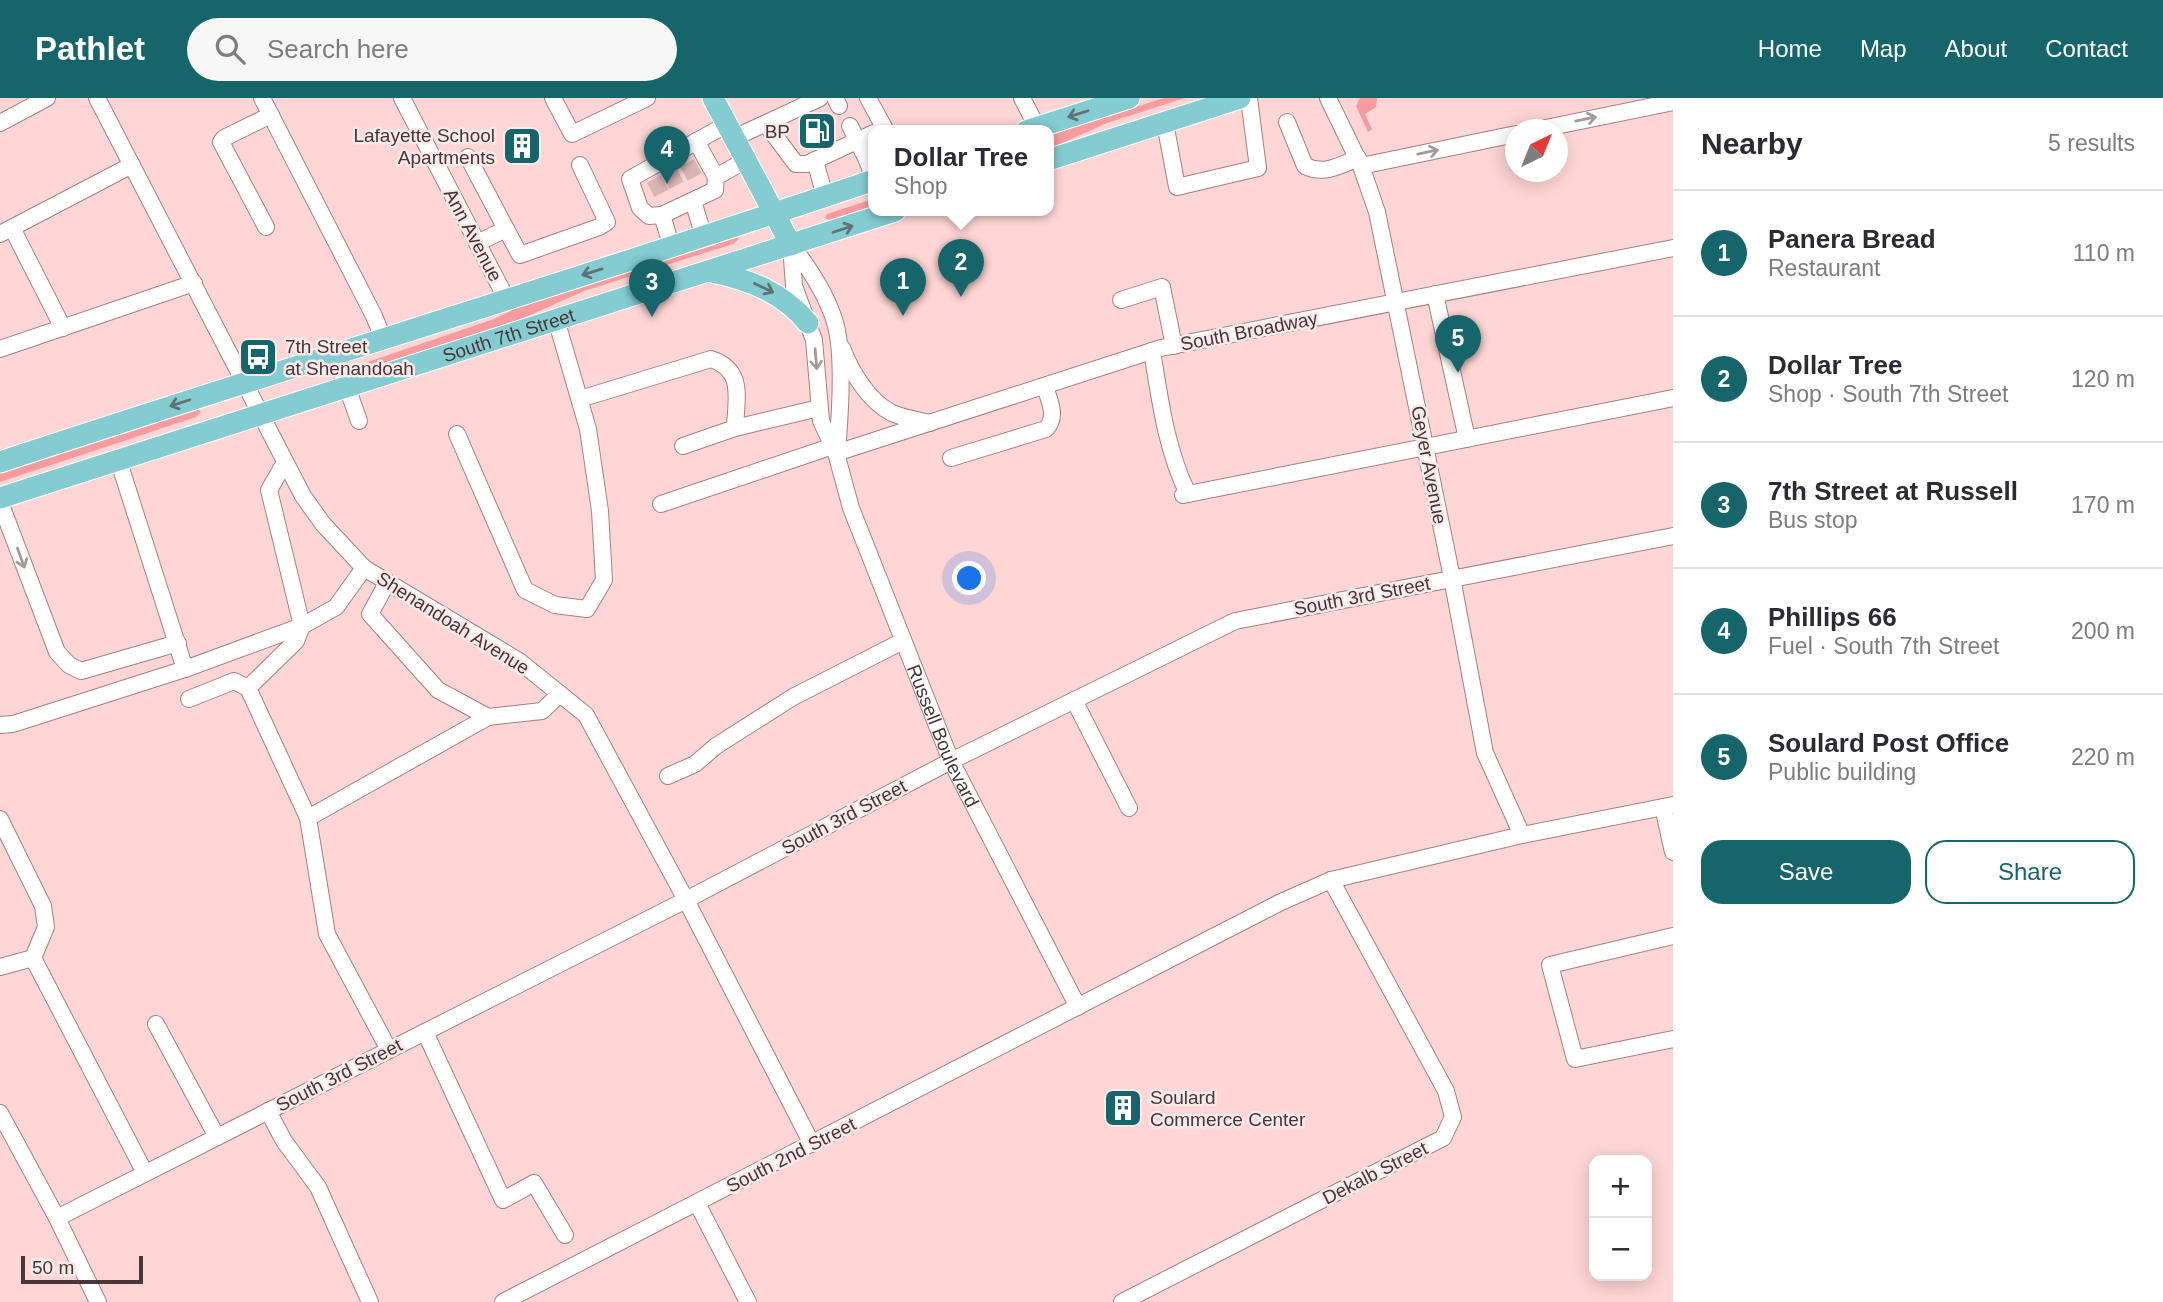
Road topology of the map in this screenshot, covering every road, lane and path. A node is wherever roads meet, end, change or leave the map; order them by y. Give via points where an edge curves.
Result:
1 (47, 98) edge
2 (97, 98) edge
3 (262, 98) edge
4 (402, 98) edge
5 (552, 98) edge
6 (647, 98) edge
7 (713, 98) edge
8 (820, 98) edge
9 (868, 98) edge
10 (1022, 98) edge
11 (1129, 98) edge
12 (1240, 98) edge
13 (1249, 98) edge
14 (1328, 98) edge
15 (1673, 102) edge
16 (271, 115) junction
17 (0, 122) edge
18 (1165, 122) junction
19 (1287, 122) dead end
20 (1568, 123) edge
21 (766, 124) junction
22 (878, 125) edge
23 (1031, 125) edge
24 (1045, 125) edge
25 (731, 131) junction
26 (868, 132) edge
27 (854, 133) junction
28 (1505, 136) edge
29 (696, 141) junction
30 (822, 152) junction
31 (468, 157) dead end
32 (1054, 158) edge
33 (746, 160) junction
34 (1359, 162) junction
35 (132, 165) junction
36 (580, 165) dead end
37 (868, 167) edge
38 (716, 177) junction
39 (868, 181) edge
40 (692, 194) junction
41 (825, 197) junction
42 (666, 208) junction
43 (774, 214) junction
44 (880, 216) edge
45 (266, 227) dead end
46 (506, 229) junction
47 (6, 231) edge
48 (704, 237) junction
49 (477, 243) junction
50 (791, 245) junction
51 (672, 248) junction
52 (1673, 248) edge
53 (710, 271) junction
54 (194, 283) junction
55 (1435, 294) junction
56 (506, 298) junction
57 (1121, 300) dead end
58 (1397, 302) junction
59 (556, 319) junction
60 (808, 323) junction
61 (63, 328) junction
62 (383, 338) junction
63 (838, 338) junction
64 (1174, 346) junction
65 (0, 349) edge
66 (1152, 351) junction
67 (335, 353) junction
68 (245, 382) junction
69 (347, 386) junction
70 (1045, 386) junction
71 (1673, 398) edge
72 (580, 399) junction
73 (819, 408) junction
74 (260, 413) junction
75 (359, 421) dead end
76 (930, 423) junction
77 (735, 428) junction
78 (457, 434) dead end
79 (1467, 439) junction
80 (683, 446) dead end
81 (1426, 447) junction
82 (834, 450) junction
83 (951, 458) dead end
84 (118, 459) junction
85 (0, 461) edge
86 (284, 464) junction
87 (0, 500) edge
88 (661, 504) dead end
89 (1673, 536) edge
90 (364, 568) junction
91 (1452, 578) junction
92 (387, 583) junction
93 (302, 626) junction
94 (903, 641) junction
95 (178, 643) junction
96 (186, 669) junction
97 (247, 688) junction
98 (560, 694) junction
99 (189, 699) dead end
100 (1074, 700) junction
101 (488, 717) junction
102 (0, 725) edge
103 (951, 761) junction
104 (668, 776) dead end
105 (1668, 806) edge
106 (1129, 808) dead end
107 (308, 818) junction
108 (0, 819) edge
109 (1521, 835) junction
110 (1673, 852) edge
111 (1331, 880) junction
112 (686, 900) junction
113 (1673, 936) edge
114 (33, 958) junction
115 (0, 967) edge
116 (1078, 1007) junction
117 (156, 1024) dead end
118 (425, 1032) junction
119 (1673, 1039) edge
120 (389, 1050) junction
121 (268, 1111) junction
122 (0, 1113) edge
123 (217, 1137) junction
124 (812, 1144) junction
125 (145, 1173) junction
126 (697, 1203) junction
127 (57, 1218) junction
128 (565, 1235) dead end
129 (97, 1302) edge
130 (370, 1302) edge
131 (503, 1302) edge
132 (748, 1302) edge
133 (1122, 1302) edge

1 - 17 street
2 - 35 street, Shenandoah Avenue
3 - 16 street
4 - 49 street, Ann Avenue
5 - 6 street via 572,134
7 - 25 main road, Russell Boulevard
8 - 21 street via 807,114
9 - 22 street
10 - 23 street
11 -> 24 main road
12 - 18 main road
13 - 18 street via 1258,168 1177,187
14 - 34 street, Geyer Avenue
20 -> 15 street
16 - 45 street via 221,142
16 - 62 street
18 - 32 main road
19 - 34 street via 1305,166 1329,170
21 - 25 street
21 - 30 street via 796,164 807,164
25 - 29 street
25 - 33 main road, Russell Boulevard
26 - 27 street
27 - 30 street
27 - 37 street
34 -> 28 street
29 - 38 street
29 - 42 street via 683,157 630,179 640,208 649,216
30 - 41 street
31 - 46 street
33 - 38 street
33 - 43 main road, Russell Boulevard
34 - 58 street, Geyer Avenue via 1377,212
35 - 47 street
35 - 54 street, Shenandoah Avenue
36 - 46 street via 607,222 520,255
38 - 40 street via 715,190
39 - 41 main road, South 7th Street
40 - 42 street
40 - 48 street
41 - 43 main road, South 7th Street
42 - 51 street
43 - 48 main road, South 7th Street
43 - 50 main road, Russell Boulevard
50 -> 44 main road, South 7th Street
46 - 49 street
47 - 61 street
48 - 51 main road, South 7th Street
49 - 56 street, Ann Avenue
50 - 53 main road, South 7th Street
50 - 60 street, Russell Boulevard via 794,286
50 - 63 street, Russell Boulevard via 825,298
51 -> 56 main road, South 7th Street
52 - 55 street, South Broadway
53 - 59 main road, South 7th Street
53 -> 60 main road via 774,292
54 - 61 street
54 - 68 street, Shenandoah Avenue
55 - 58 street, South Broadway
55 - 79 street
56 - 62 main road, South 7th Street
57 - 64 street via 1162,287
58 - 64 street, South Broadway
58 - 81 street, Geyer Avenue
59 - 69 main road, South 7th Street
59 - 72 street
60 -> 73 street, Russell Boulevard via 816,355
61 - 65 street
62 - 67 main road, South 7th Street
63 - 76 street via 847,362 874,400 892,413
63 - 82 street, Russell Boulevard via 840,418
64 - 66 street, South Broadway
66 - 70 street, South Broadway
66 - 81 street via 1167,438 1186,495
67 - 68 main road, South 7th Street
67 - 69 street
68 - 74 street, Shenandoah Avenue
68 -> 85 main road, South 7th Street
69 - 74 main road, South 7th Street
69 - 75 street
70 - 76 street, South Broadway
70 - 83 street via 1053,416 1046,429
71 - 79 street
72 - 77 street via 711,359 730,368 736,381
72 - 78 street via 600,511 604,580 587,609 555,605 525,590
73 - 77 street
73 - 82 street, Russell Boulevard
74 - 84 main road, South 7th Street
74 - 86 street, Shenandoah Avenue
76 - 82 street, South Broadway
77 - 80 street
79 - 81 street
81 - 91 street, Geyer Avenue
82 - 88 street, South Broadway
82 - 94 street, Russell Boulevard via 851,508
84 - 87 main road, South 7th Street
84 - 95 street
86 - 90 street, Shenandoah Avenue via 323,524
86 - 93 street via 269,490
87 -> 95 street via 41,615 57,652 69,665 81,671
89 - 91 street, South 3rd Street
90 - 92 street, Shenandoah Avenue
90 - 93 street via 336,607
91 - 100 street, South 3rd Street via 1236,621
91 - 109 street, Geyer Avenue via 1485,753
92 - 98 street, Shenandoah Avenue via 519,661
92 - 101 street via 370,614 438,690
93 - 96 street
93 - 97 street via 296,641
94 - 103 street, Russell Boulevard
94 - 104 street via 793,697 695,764
95 - 96 street
96 - 102 street
97 - 99 street via 234,681
97 - 107 street
98 - 101 street via 542,711
98 - 112 street, Shenandoah Avenue via 586,715
100 - 103 street, South 3rd Street
100 - 106 street
101 - 107 street
103 - 112 street, South 3rd Street
103 - 116 street, Russell Boulevard
105 - 109 street
105 - 110 street
107 - 120 street via 327,934
108 - 114 street via 43,906 46,927
109 - 111 street, South 2nd Street
111 - 116 street, South 2nd Street
111 - 133 street, Dekalb Street via 1446,1091 1453,1117 1443,1138
112 - 118 street, South 3rd Street
112 - 124 street, Shenandoah Avenue
113 - 119 street via 1550,965 1575,1059
114 - 115 street
114 - 125 street
116 - 124 street, South 2nd Street
117 - 123 street
118 - 120 street, South 3rd Street
118 - 128 street via 503,1200 534,1183
120 - 121 street, South 3rd Street
121 - 123 street, South 3rd Street
121 - 130 street via 318,1187
122 - 127 street
123 - 125 street, South 3rd Street
124 - 126 street, South 2nd Street
125 - 127 street, South 3rd Street
126 - 131 street, South 2nd Street
126 - 132 street
127 - 129 street

